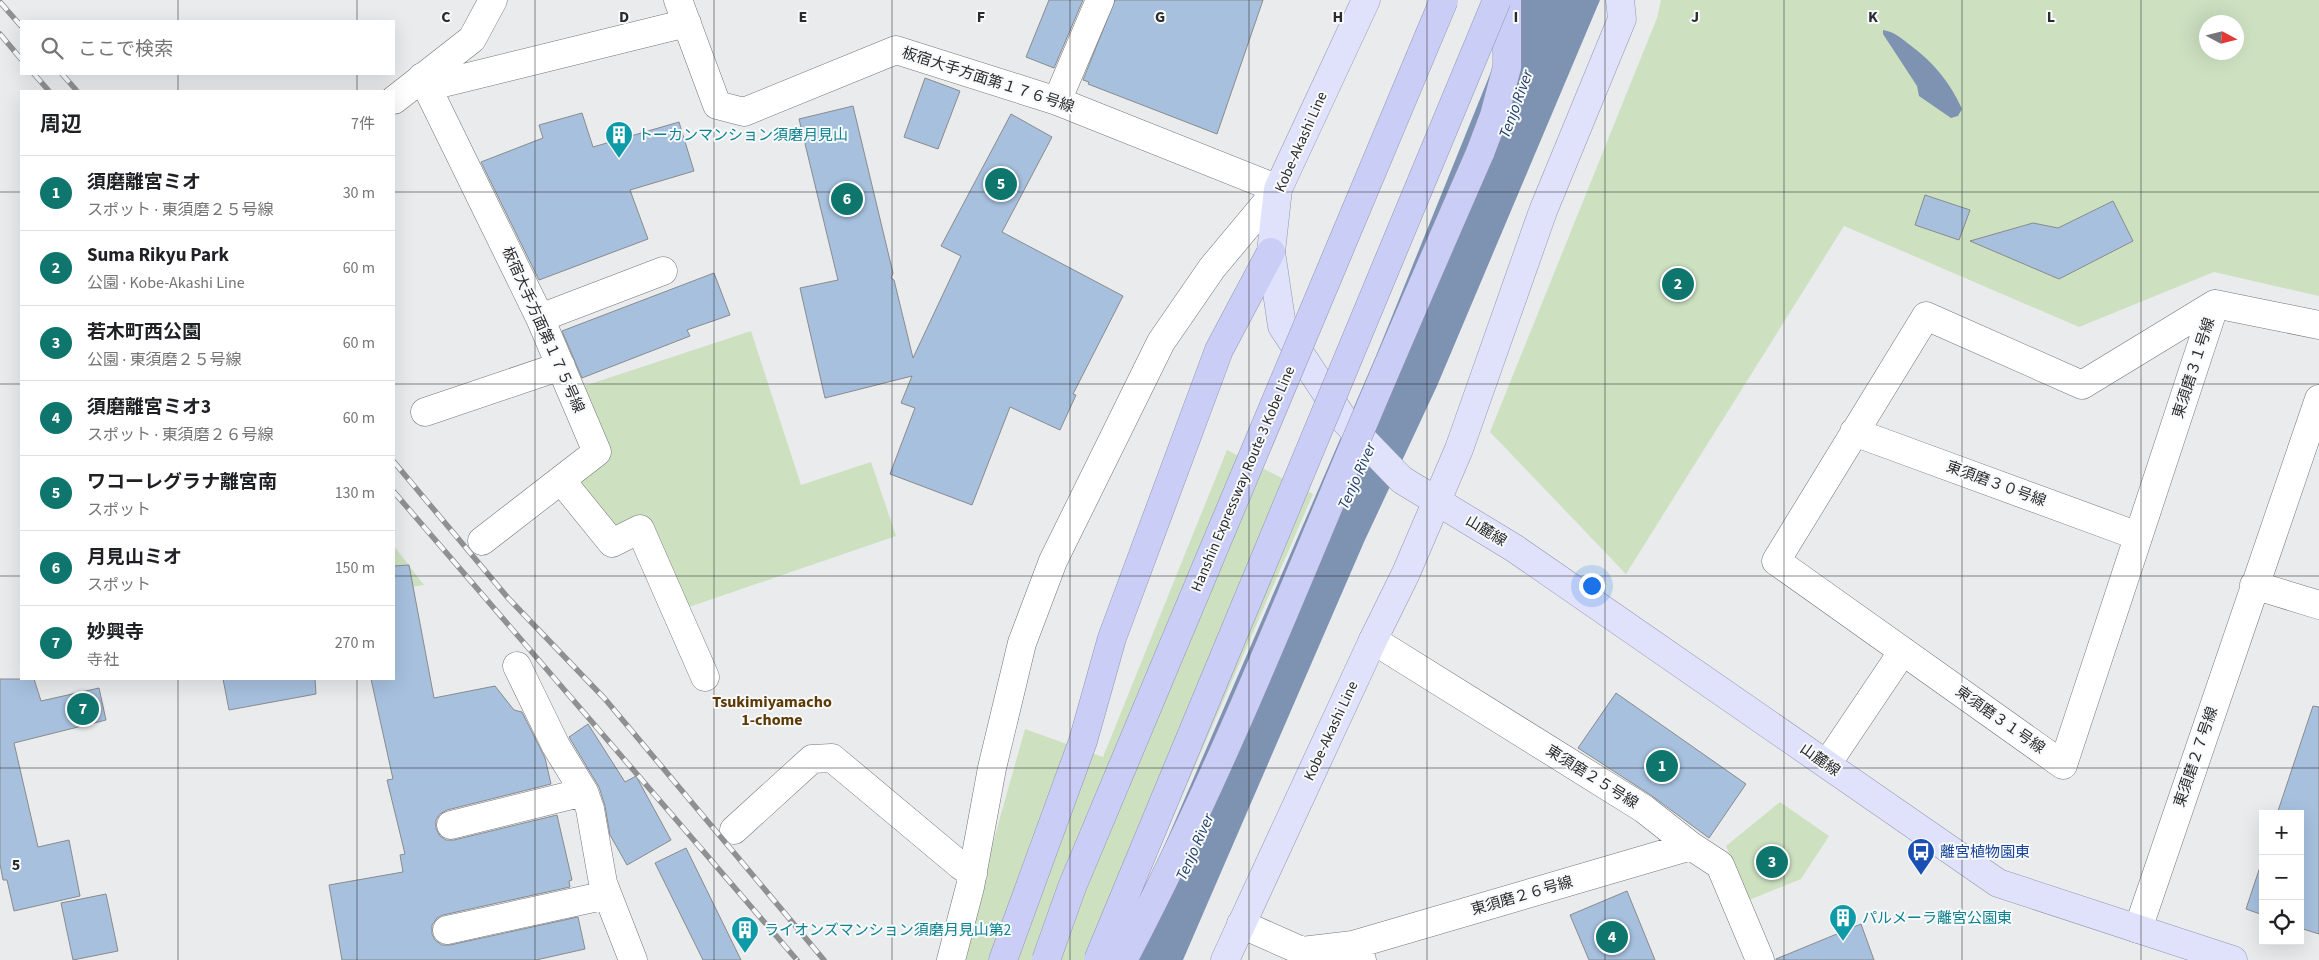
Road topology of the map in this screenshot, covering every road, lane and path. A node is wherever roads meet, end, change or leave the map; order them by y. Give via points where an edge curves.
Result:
1 (493, 0) edge
2 (1100, 0) edge
3 (1366, 0) edge
4 (1444, 0) edge
5 (1496, 0) edge
6 (1507, 0) edge
7 (1620, 0) edge
8 (683, 12) edge
9 (424, 82) junction
10 (395, 99) edge
11 (1057, 101) junction
12 (1278, 189) junction
13 (1271, 252) junction
14 (663, 271) dead end
15 (2215, 304) junction
16 (540, 318) junction
17 (2319, 325) edge
18 (561, 366) junction
19 (2319, 399) edge
20 (425, 412) dead end
21 (1854, 432) junction
22 (2310, 454) edge
23 (561, 480) junction
24 (1436, 501) junction
25 (2138, 536) junction
26 (482, 542) dead end
27 (2254, 585) junction
28 (2319, 605) edge
29 (1373, 640) junction
30 (1903, 651) junction
31 (517, 666) dead end
32 (705, 677) dead end
33 (1827, 764) junction
34 (584, 792) junction
35 (451, 825) dead end
36 (734, 830) dead end
37 (1691, 846) junction
38 (973, 874) junction
39 (607, 895) junction
40 (1241, 924) junction
41 (2138, 929) junction
42 (447, 930) dead end
43 (1358, 952) edge
44 (632, 960) edge
45 (951, 960) edge
46 (1003, 960) edge
47 (1046, 960) edge
48 (1098, 960) edge
49 (1123, 960) edge
50 (1225, 960) edge
51 (1760, 960) edge
52 (2233, 960) edge

1 - 9 street via 472,39
2 - 11 street
3 - 12 main road, Kobe-Akashi Line
4 - 47 highway, Hanshin Expressway Route 3 Kobe Line, bridge via 1076,878
5 - 48 highway, bridge
6 - 49 highway, bridge via 1507,67 1480,153 1401,332 1248,700 1161,888
7 - 24 main road, Kobe-Akashi Line via 1622,19 1543,211 1459,449
8 - 9 street
8 - 11 street, 板宿大手方面第１７６号線 via 717,105 744,112 896,50
9 - 10 street
9 - 16 street, 板宿大手方面第１７５号線
11 - 12 street, 板宿大手方面第１７６号線
12 - 13 main road, Kobe-Akashi Line
12 - 38 street via 1212,268 1161,342 1053,561 1022,643 992,768
13 - 24 main road, Kobe-Akashi Line via 1282,326 1344,420 1402,480
13 - 46 highway via 1220,350 1112,638 1083,742
14 - 16 street
15 - 17 street
15 - 21 street, 東須磨３１号線 via 2082,385 1926,316
15 - 25 street, 東須磨３１号線
16 - 18 street, 板宿大手方面第１７５号線
18 - 20 street
18 - 23 street, 板宿大手方面第１７５号線 via 598,452
19 - 22 street, 東須磨２７号線
21 - 25 street, 東須磨３０号線
21 - 30 street, 東須磨３１号線 via 1776,561
22 - 27 street, 東須磨２７号線
23 - 26 street, 板宿大手方面第１７５号線
23 - 32 street via 612,542 640,529
24 - 29 main road, Kobe-Akashi Line
24 - 33 main road, 山麓線 via 1514,548
25 - 30 street, 東須磨３１号線 via 2064,764
27 - 28 street
27 - 41 street, 東須磨２７号線
29 - 37 street, 東須磨２５号線 via 1644,809
29 - 40 main road, Kobe-Akashi Line
30 - 33 street
31 - 34 street via 556,746
33 - 41 main road, 山麓線 via 1998,883
34 - 35 street
34 - 39 street
36 - 38 street via 812,759 832,758
37 - 43 street, 東須磨２６号線
37 - 51 street, 東須磨２５号線 via 1720,864
38 - 45 street
39 - 42 street
39 - 44 street
40 - 43 street, 東須磨２６号線 via 1302,951
40 - 50 main road, Kobe-Akashi Line
41 - 52 main road, 山麓線

